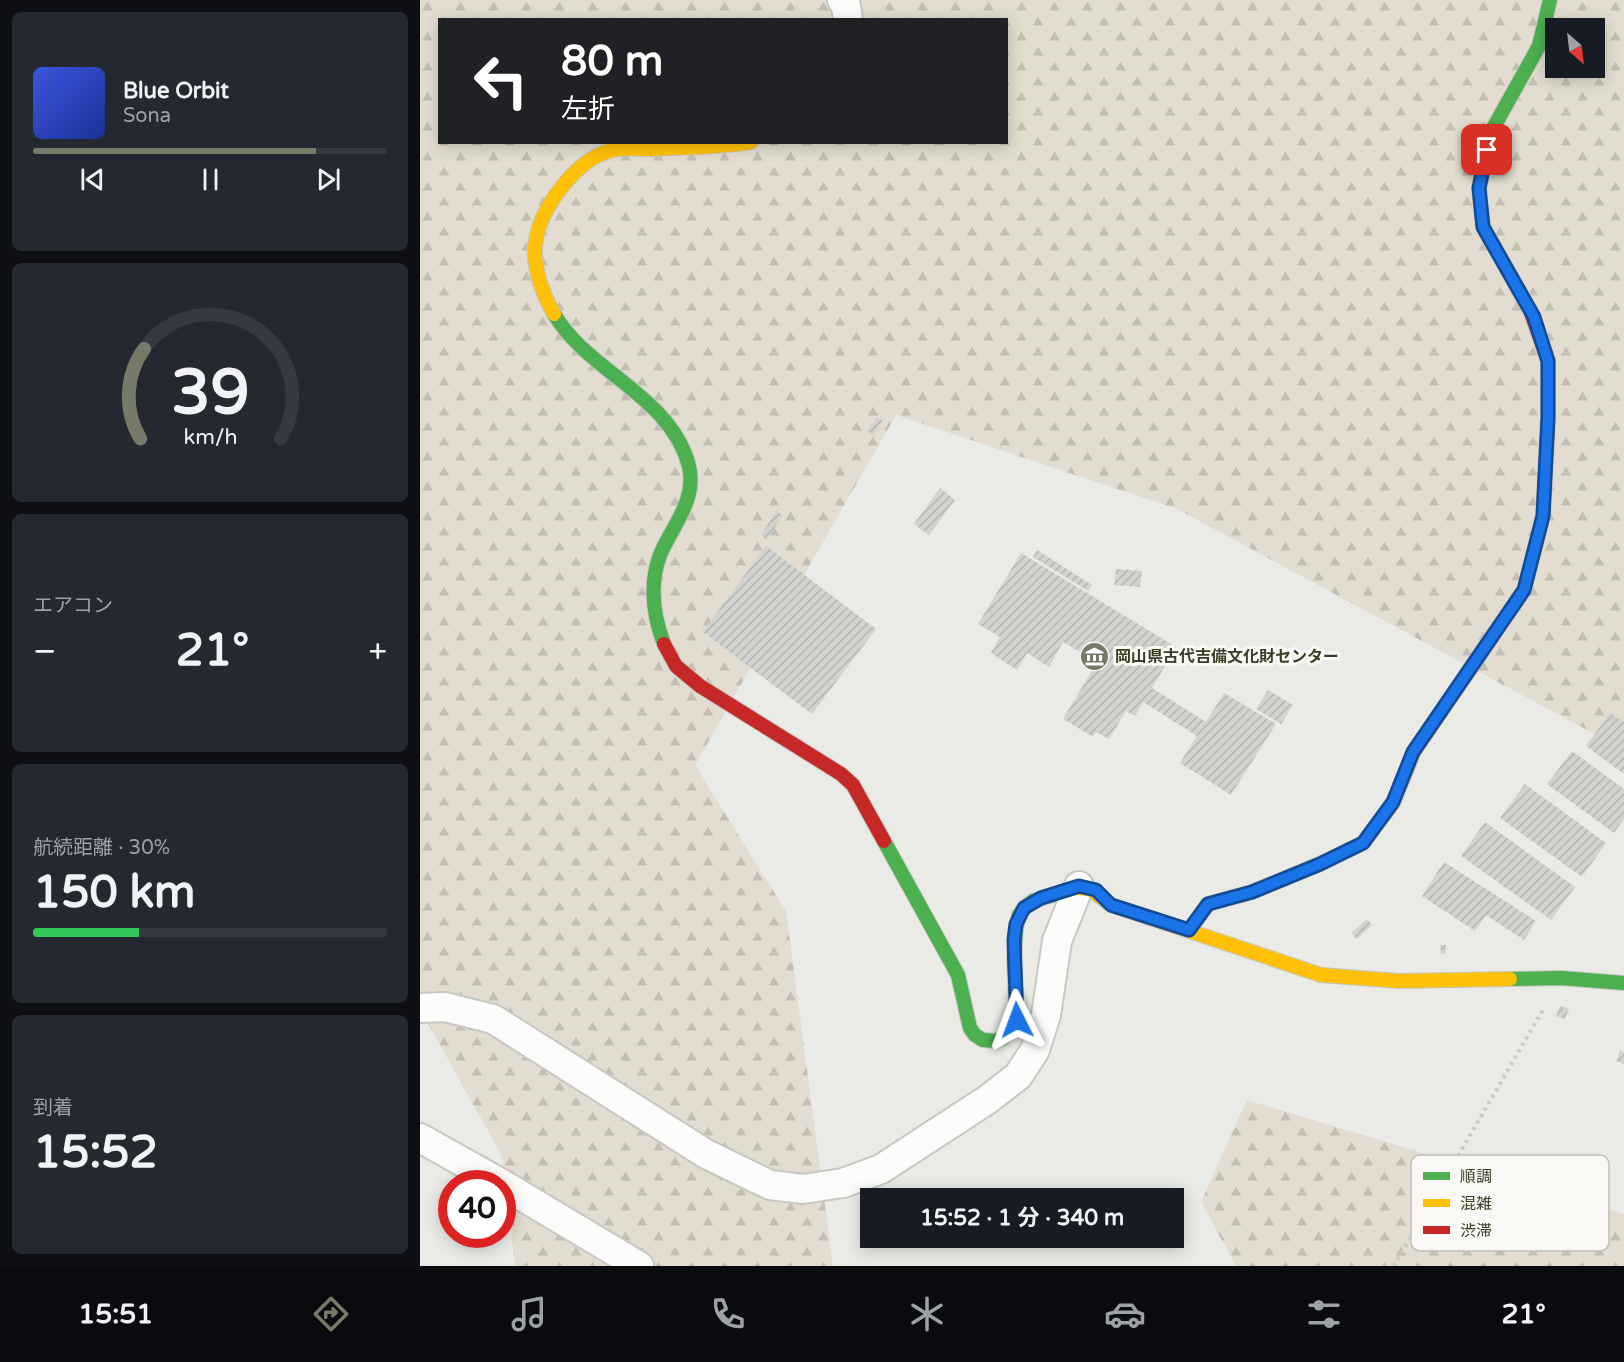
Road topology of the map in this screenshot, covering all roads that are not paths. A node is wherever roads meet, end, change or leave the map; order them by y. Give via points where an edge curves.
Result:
1 (842, 0) edge
2 (1550, 0) edge
3 (848, 18) edge
4 (739, 144) edge
5 (1079, 886) junction
6 (1189, 930) junction
7 (1624, 983) edge
8 (420, 1008) edge
9 (420, 1138) edge
10 (477, 1170) edge
11 (516, 1192) edge
12 (639, 1266) edge

1 - 3 street
2 - 6 street via 1539,46 1491,132 1479,188 1483,227 1534,317 1548,361 1543,516 1524,590 1413,752 1393,802 1363,843 1252,892 1208,904
4 - 5 street via 611,150 596,155 565,184 541,216 534,237 541,287 568,335 656,411 685,454 691,478 688,504 660,553 651,591 659,633 676,667 701,687 853,785 958,975 970,1032 977,1039 1006,1038 1017,1020 1014,940 1024,908
5 - 6 street via 1096,890 1111,905
5 - 8 street via 1057,941 1046,1015 1035,1050 1018,1076 881,1168 843,1183 803,1189 770,1185 706,1154 493,1019 445,1007
6 - 7 street via 1321,975 1399,981 1561,978
9 - 10 street
11 - 12 street

